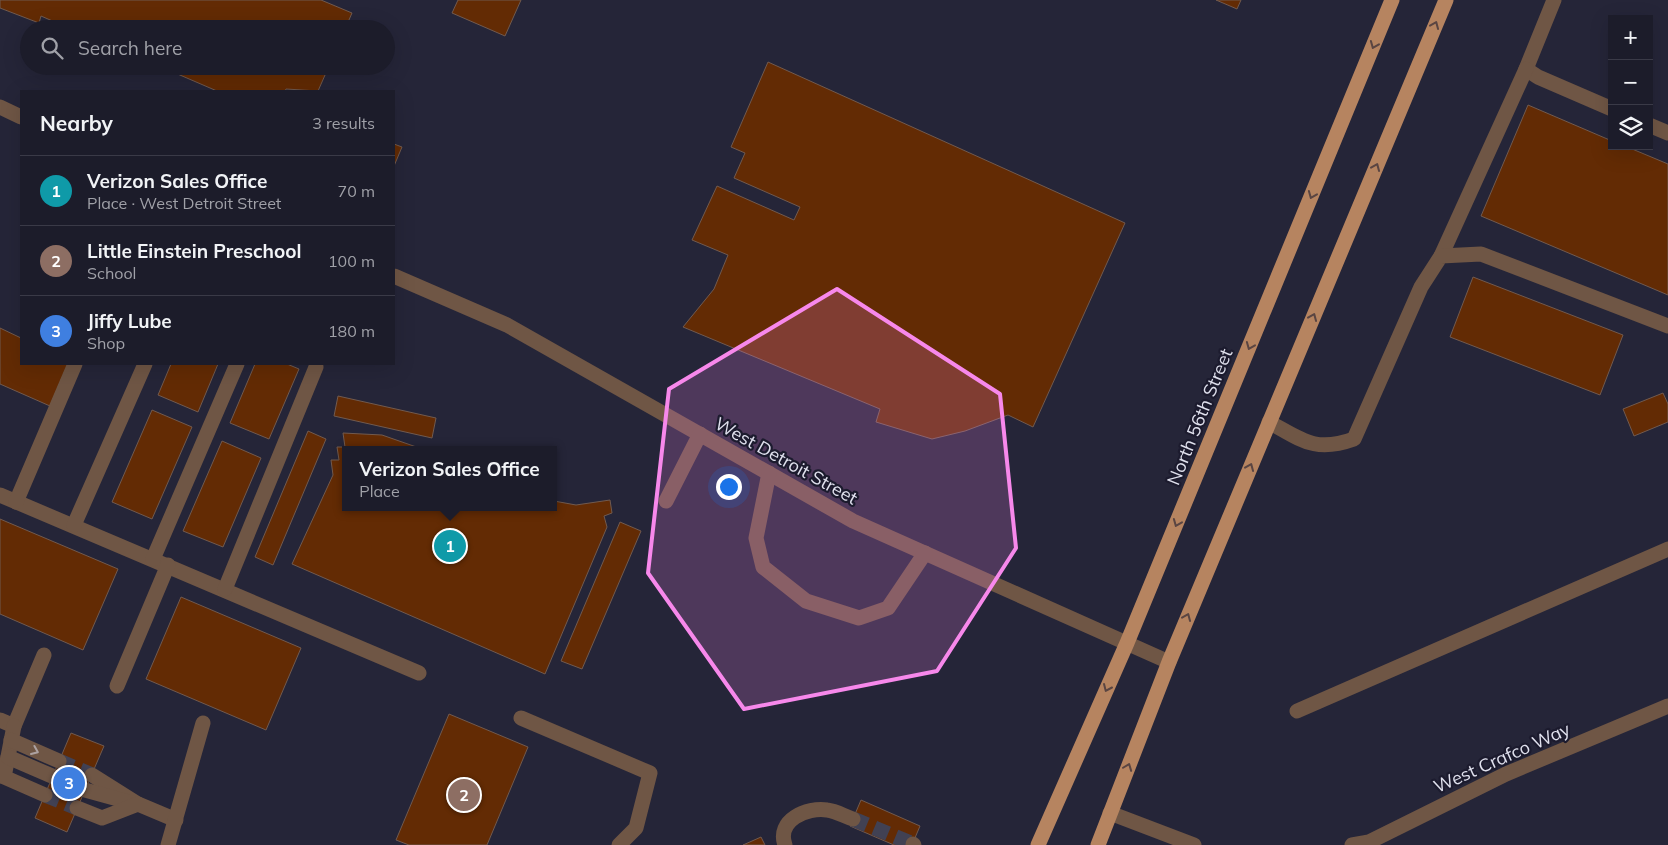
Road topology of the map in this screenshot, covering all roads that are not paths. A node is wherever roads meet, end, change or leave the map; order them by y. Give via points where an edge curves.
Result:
1 (1392, 0) edge
2 (1446, 0) edge
3 (1554, 0) edge
4 (1526, 69) junction
5 (0, 107) edge
6 (1608, 107) edge
7 (20, 116) edge
8 (1653, 127) edge
9 (1668, 134) edge
10 (1441, 256) junction
11 (395, 276) edge
12 (1668, 326) edge
13 (75, 365) edge
14 (145, 365) edge
15 (237, 365) edge
16 (316, 367) dead end
17 (1269, 422) junction
18 (700, 434) junction
19 (769, 473) junction
20 (0, 495) edge
21 (16, 502) junction
22 (666, 502) dead end
23 (74, 525) junction
24 (1668, 549) edge
25 (925, 553) junction
26 (153, 559) junction
27 (168, 565) junction
28 (224, 589) junction
29 (1127, 643) junction
30 (44, 655) dead end
31 (1168, 662) junction
32 (419, 673) dead end
33 (117, 686) dead end
34 (1668, 706) edge
35 (1297, 711) dead end
36 (521, 718) dead end
37 (202, 723) dead end
38 (8, 729) edge
39 (8, 757) junction
40 (59, 761) tunnel mouth
41 (92, 774) tunnel mouth
42 (52, 776) tunnel mouth
43 (85, 790) tunnel mouth
44 (44, 795) tunnel mouth
45 (138, 804) junction
46 (77, 808) tunnel mouth
47 (1110, 813) junction
48 (176, 820) junction
49 (853, 820) tunnel mouth
50 (168, 845) edge
51 (619, 845) edge
52 (785, 845) edge
53 (1038, 845) edge
54 (1098, 845) edge
55 (1194, 845) edge
56 (1352, 845) edge

1 -> 29 main road, North 56th Street
17 -> 2 main road
3 - 4 street
4 - 6 street
4 - 10 street
5 - 7 street
8 - 9 street
10 - 12 street via 1481,254
10 - 17 street via 1421,287 1354,439 1337,445 1312,445
11 - 18 street, West Detroit Street via 507,325
13 - 21 street
14 - 23 street
15 - 26 street
16 - 28 street
31 -> 17 main road
18 - 19 street, West Detroit Street
18 - 22 street
19 - 25 street, West Detroit Street via 853,521
19 - 25 street via 756,538 763,567 806,601 859,618 888,608
20 - 21 street
21 - 23 street
23 - 26 street
24 - 35 street
25 - 29 street, West Detroit Street
26 - 27 street
27 - 28 street
27 - 33 street
28 - 32 street
29 - 31 street, West Detroit Street
29 -> 53 main road, North 56th Street
30 - 38 street
47 -> 31 main road
34 - 56 street, West Crafco Way via 1506,774 1369,842
36 - 51 street via 650,773 636,828
37 - 48 street
38 - 39 street
38 -> 40 street
39 - 42 street
39 - 44 street via 4,778
41 - 45 street
43 - 45 street
45 - 46 street via 102,818
45 - 48 street
47 - 54 main road
47 - 55 street
48 - 50 street
49 - 52 street via 829,810 812,809 798,814 786,825

